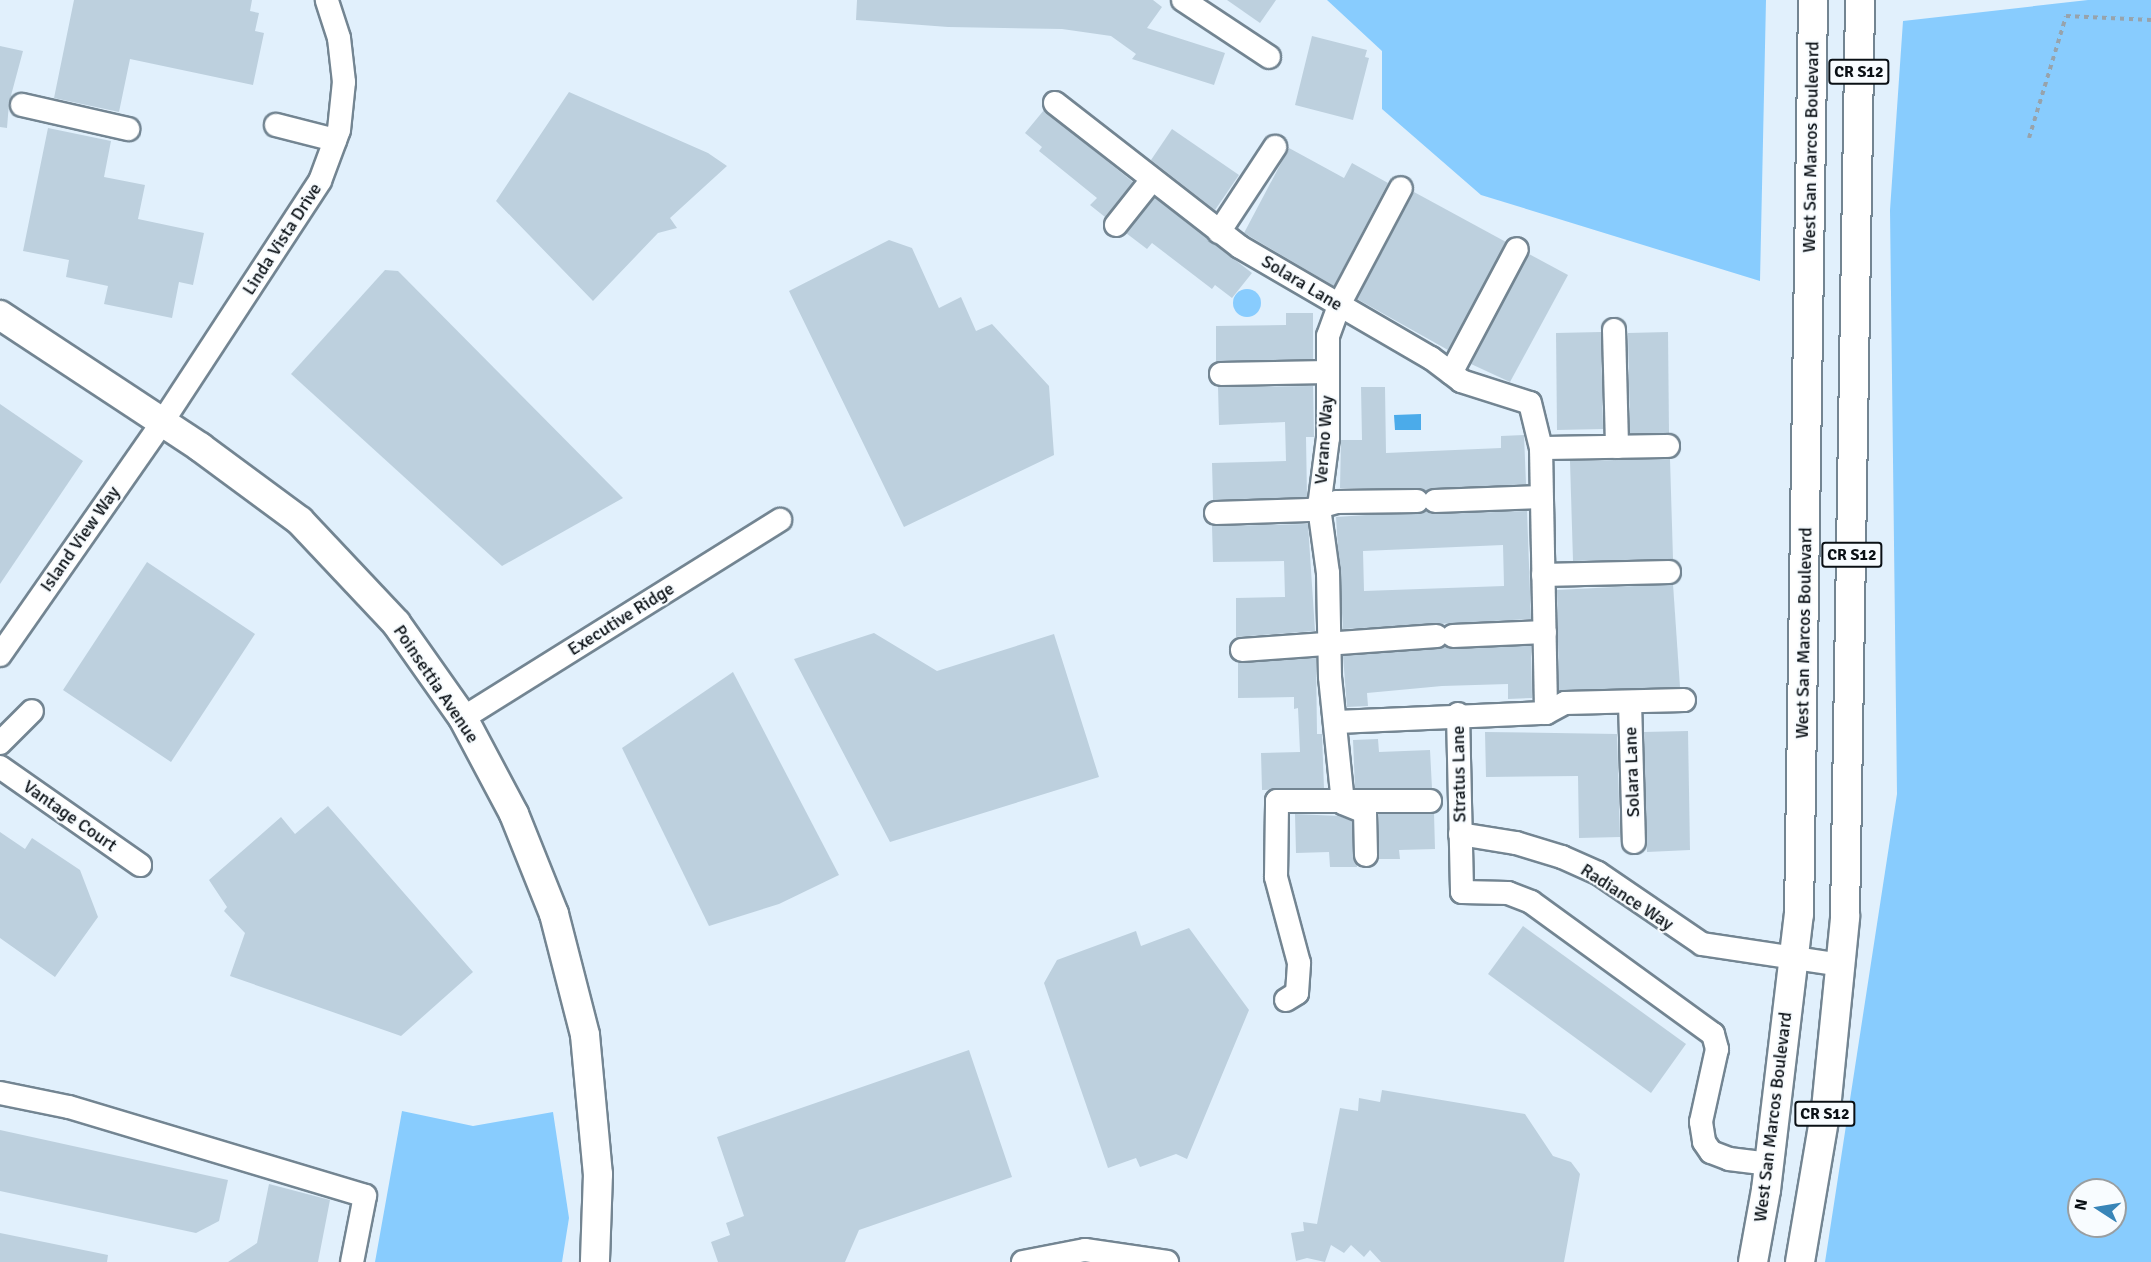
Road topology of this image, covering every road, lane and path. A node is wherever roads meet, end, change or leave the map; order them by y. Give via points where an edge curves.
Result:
1 (327, 0) edge
2 (1183, 0) edge
3 (1814, 0) edge
4 (1860, 0) edge
5 (2151, 20) edge
6 (1269, 57) dead end
7 (1055, 103) dead end
8 (22, 105) dead end
9 (276, 125) dead end
10 (128, 129) dead end
11 (2029, 138) dead end
12 (335, 140) junction
13 (1275, 147) dead end
14 (1151, 181) junction
15 (1401, 188) dead end
16 (1116, 225) dead end
17 (1219, 232) junction
18 (1517, 249) dead end
19 (1339, 305) junction
20 (0, 315) edge
21 (1614, 330) dead end
22 (1328, 372) junction
23 (1451, 373) junction
24 (1221, 374) dead end
25 (161, 424) junction
26 (1668, 446) dead end
27 (1617, 447) junction
28 (1541, 448) junction
29 (1541, 497) junction
30 (1318, 507) junction
31 (1216, 513) dead end
32 (780, 520) dead end
33 (1669, 572) dead end
34 (1543, 575) junction
35 (1545, 632) junction
36 (1328, 642) junction
37 (3, 644) edge
38 (1242, 650) dead end
39 (1684, 700) dead end
40 (1630, 702) junction
41 (32, 711) dead end
42 (1546, 713) junction
43 (1458, 714) junction
44 (463, 718) junction
45 (1337, 722) junction
46 (0, 743) edge
47 (0, 767) edge
48 (1430, 801) dead end
49 (1343, 803) junction
50 (1460, 834) junction
51 (1634, 842) dead end
52 (1366, 855) dead end
53 (140, 865) dead end
54 (1794, 959) junction
55 (1841, 965) junction
56 (1286, 999) dead end
57 (0, 1093) edge
58 (1770, 1164) junction
59 (351, 1262) edge
60 (595, 1262) edge
61 (1023, 1262) edge
62 (1167, 1262) edge
63 (1753, 1262) edge
64 (1800, 1262) edge

1 - 12 street, Linda Vista Drive via 339,38 344,82
2 - 6 street
3 - 54 main road, West San Marcos Boulevard / CR S12 via 1799,914
4 - 55 main road, CR S12
5 - 11 path via 2066,16
7 - 14 street, Solara Lane
8 - 10 street
9 - 12 street
12 - 25 street, Linda Vista Drive via 320,181
13 - 17 street
14 - 16 street
14 - 17 street, Solara Lane
15 - 19 street, Verano Way
17 - 19 street, Solara Lane
18 - 23 street
19 - 22 street, Verano Way via 1328,336
19 - 23 street, Solara Lane
20 - 25 main road, Poinsettia Avenue
21 - 27 street
22 - 24 street, Verano Way
22 - 30 street, Verano Way via 1328,438
23 - 28 street, Solara Lane via 1481,389 1530,403
25 - 37 street, Island View Way
25 - 44 main road, Poinsettia Avenue via 300,521 396,623
26 - 27 street
27 - 28 street
28 - 29 street, Solara Lane
29 - 30 street, Verano Way via 1337,502
29 - 34 street, Solara Lane
30 - 31 street, Verano Way
30 - 36 street, Verano Way via 1329,573
32 - 44 street, Executive Ridge
33 - 34 street
34 - 35 street, Solara Lane
35 - 36 street
35 - 42 street, Solara Lane
36 - 38 street
36 - 45 street, Verano Way
39 - 40 street, Solara Lane
40 - 42 street, Solara Lane via 1565,704
40 - 51 street, Solara Lane
41 - 46 street
42 - 43 street, Solara Lane
43 - 45 street
43 - 50 street, Stratus Lane
44 - 60 main road, Poinsettia Avenue via 514,814 554,914 585,1035 598,1174
45 - 49 street, Verano Way
47 - 53 street, Vantage Court
48 - 49 street
49 - 52 street via 1365,812
49 - 56 street via 1277,801 1276,877 1299,963 1297,993
50 - 54 street, Radiance Way via 1516,843 1598,873 1702,944
50 - 58 street, Stratus Lane via 1462,892 1508,893 1531,902 1713,1034 1717,1049 1701,1122 1712,1152
54 - 55 street, Radiance Way
54 - 58 main road, West San Marcos Boulevard / CR S12
55 - 64 main road, CR S12 via 1826,1109
57 - 59 street via 69,1107 365,1196
58 - 63 main road, West San Marcos Boulevard / CR S12
61 - 62 street via 1085,1250

